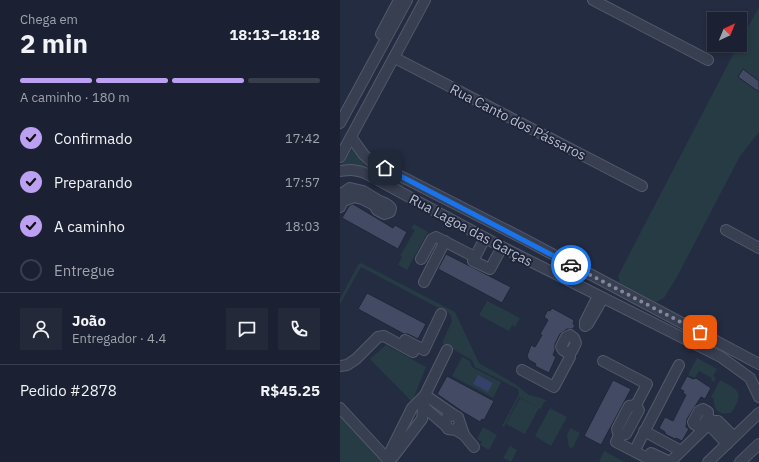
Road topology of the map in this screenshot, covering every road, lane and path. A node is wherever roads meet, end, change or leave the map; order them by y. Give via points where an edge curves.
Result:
1 (399, 0) edge
2 (407, 0) edge
3 (426, 0) edge
4 (593, 0) edge
5 (395, 58) junction
6 (708, 60) dead end
7 (340, 110) edge
8 (340, 123) edge
9 (351, 137) junction
10 (340, 157) edge
11 (340, 172) edge
12 (413, 182) junction
13 (642, 186) dead end
14 (393, 189) junction
15 (343, 195) dead end
16 (405, 196) junction
17 (380, 203) junction
18 (340, 207) edge
19 (726, 230) dead end
20 (485, 238) junction
21 (445, 243) junction
22 (502, 247) junction
23 (759, 248) edge
24 (422, 259) dead end
25 (474, 259) junction
26 (424, 282) dead end
27 (601, 297) junction
28 (441, 314) dead end
29 (389, 341) junction
30 (726, 346) junction
31 (447, 350) dead end
32 (412, 354) dead end
33 (721, 357) junction
34 (603, 361) dead end
35 (759, 364) edge
36 (679, 365) dead end
37 (340, 366) edge
38 (522, 370) dead end
39 (759, 370) edge
40 (750, 378) junction
41 (425, 395) junction
42 (759, 397) edge
43 (424, 407) junction
44 (340, 408) edge
45 (759, 413) edge
46 (454, 415) junction
47 (705, 422) junction
48 (457, 429) junction
49 (644, 432) junction
50 (693, 440) junction
51 (730, 441) junction
52 (759, 444) edge
53 (637, 446) dead end
54 (474, 447) dead end
55 (681, 451) junction
56 (628, 456) dead end
57 (653, 457) edge
58 (389, 460) edge
59 (641, 462) edge
60 (708, 462) edge
61 (740, 462) edge

1 - 7 street
2 - 8 street
3 - 5 street
4 - 6 street
5 - 9 street
5 - 13 street, Rua Canto dos Pássaros
9 - 10 street
9 - 12 street, Rua Lagoa das Garças via 371,161
11 - 14 street, Rua Lagoa das Garças via 358,170
12 - 16 street
12 - 30 street, Rua Lagoa das Garças
14 - 16 street, Rua Lagoa das Garças
14 - 17 street
15 - 17 street via 350,188 357,188
16 - 20 street, Rua Lagoa das Garças
17 - 18 street via 354,197 343,201
19 - 23 street
20 - 22 street, Rua Lagoa das Garças
20 - 25 street
21 - 24 street via 436,237 432,239
21 - 25 street
21 - 26 street
22 - 25 street via 490,269
22 - 27 street, Rua Lagoa das Garças
27 - 33 street, Rua Lagoa das Garças
27 - 38 street via 585,322 554,387
28 - 29 street via 424,350 398,336
29 - 32 street
29 - 37 street via 378,341 351,366
30 - 33 street
30 - 35 street, Rua Lagoa das Garças
31 - 41 street
33 - 40 street, Rua Lagoa das Garças
34 - 57 street via 647,384 636,405 629,406 617,429 619,436 616,442
36 - 49 street
39 - 40 street
40 - 42 street, Rua Lagoa das Garças
41 - 43 street
41 - 46 street
41 - 58 street via 412,408
43 - 48 street
43 - 58 street via 422,419
44 - 58 street
45 - 51 street
46 - 48 street via 458,417
46 - 48 street via 445,422
47 - 50 street
47 - 50 street
47 - 51 street via 718,421
48 - 54 street
49 - 53 street
49 - 55 street
50 - 55 street
51 - 60 street
52 - 61 street
55 - 57 street via 670,462
56 - 59 street

